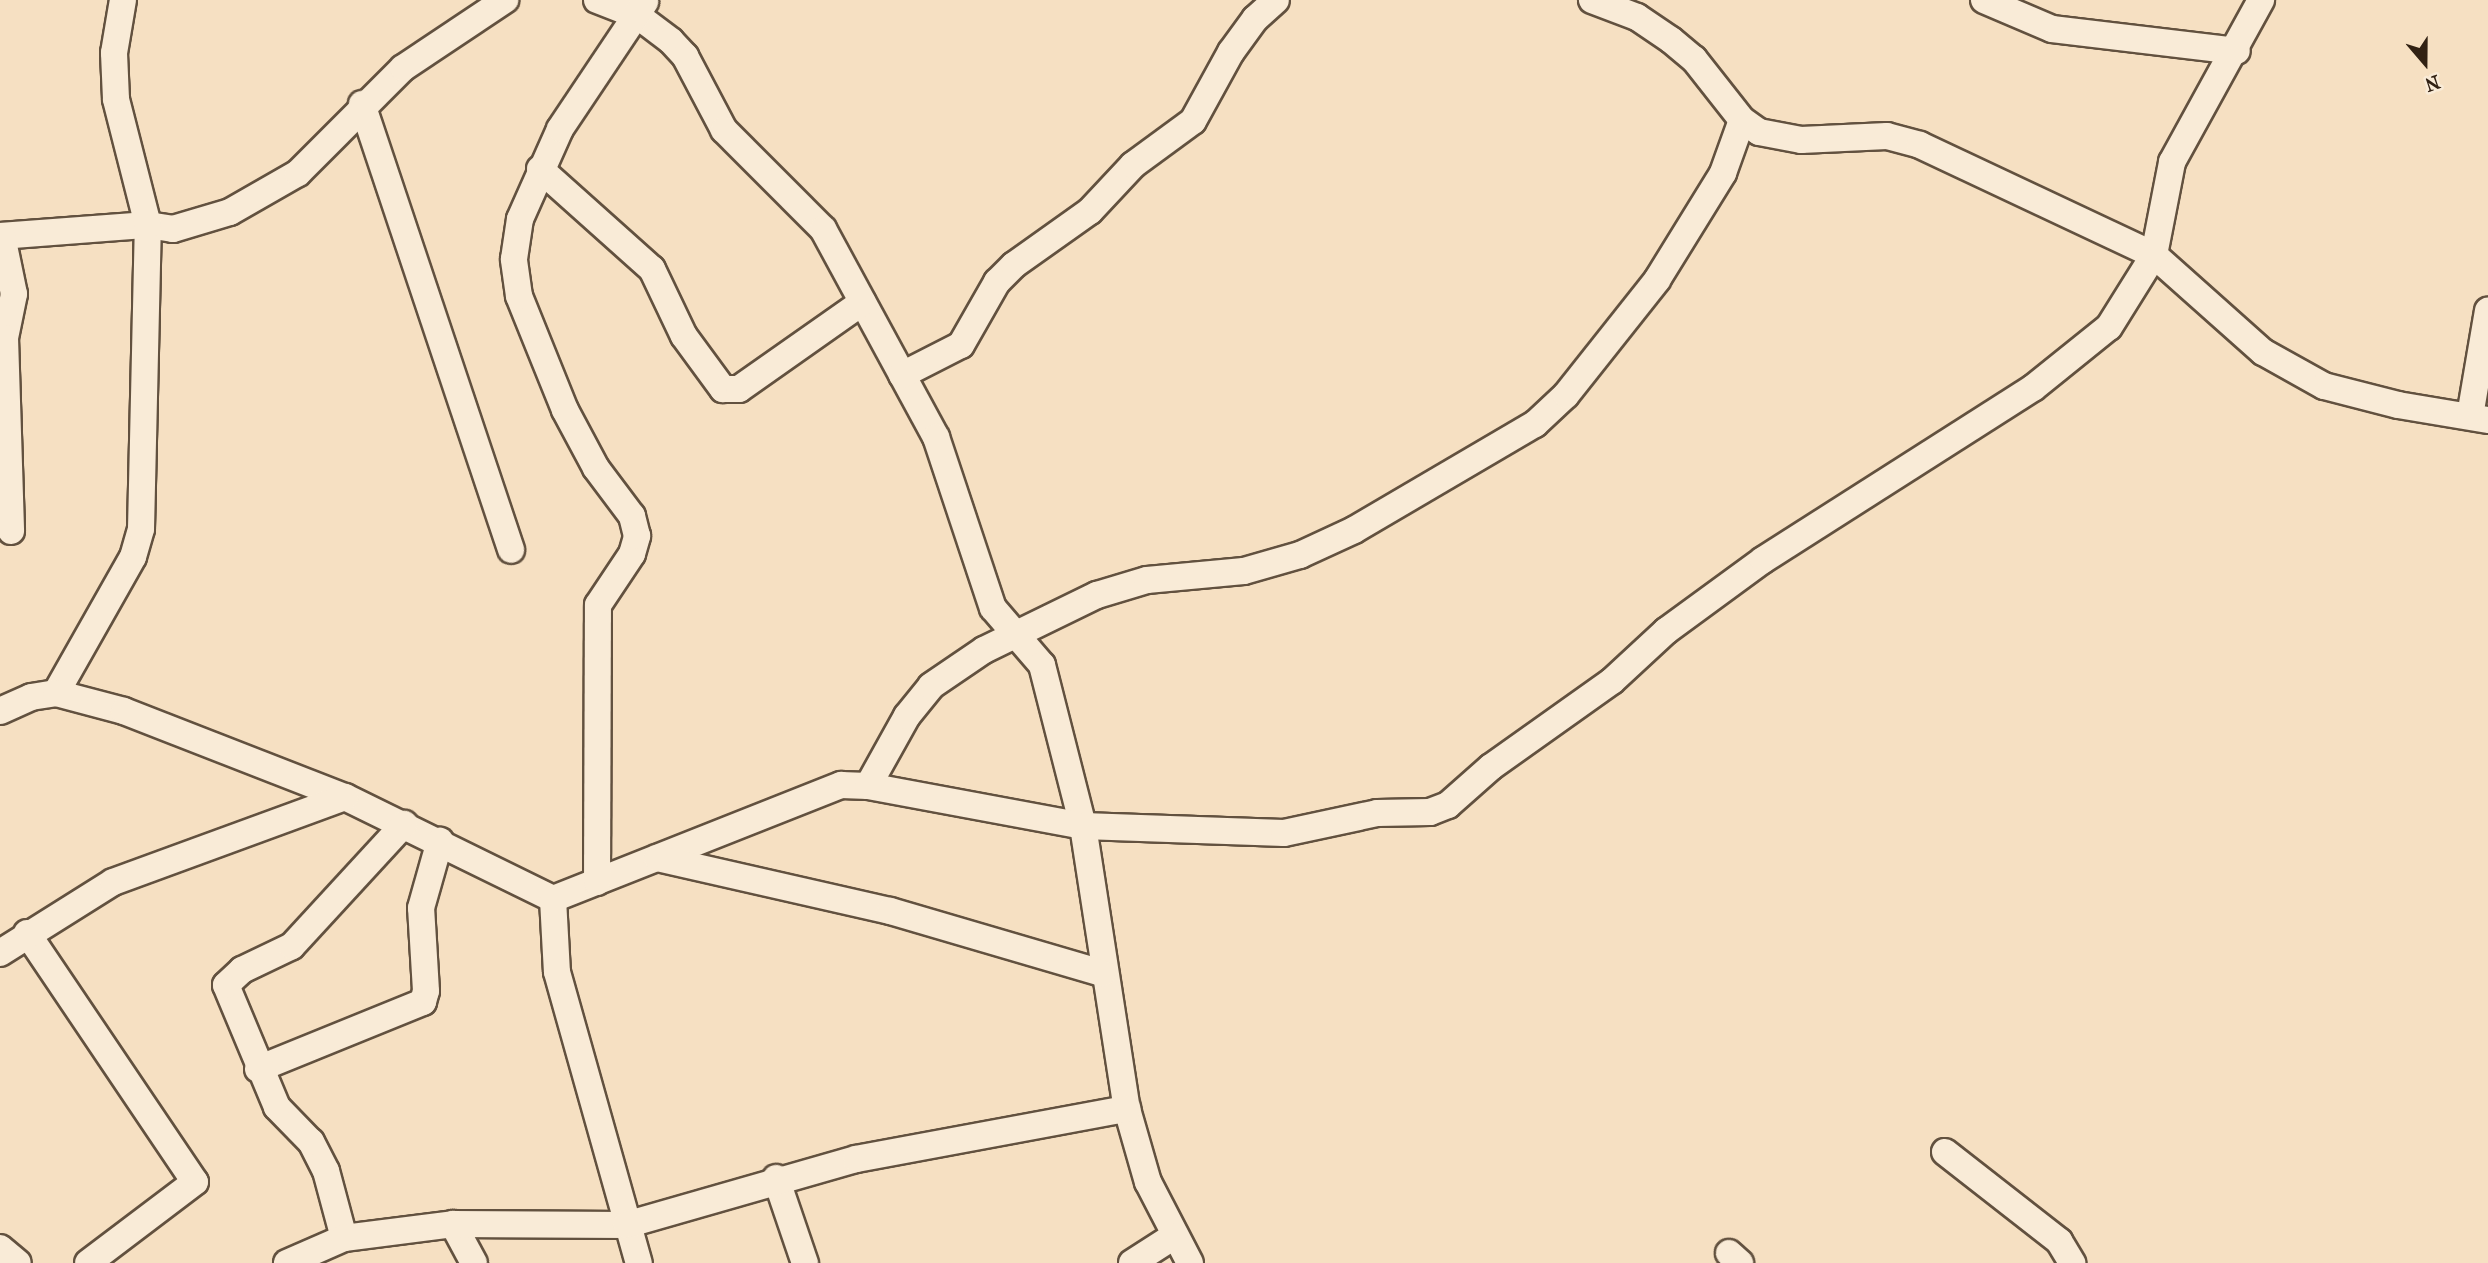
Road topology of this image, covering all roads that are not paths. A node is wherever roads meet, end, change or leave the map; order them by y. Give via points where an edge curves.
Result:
1 (123, 0) edge
2 (505, 0) edge
3 (597, 0) edge
4 (1276, 0) edge
5 (1592, 0) edge
6 (1984, 0) edge
7 (2261, 0) edge
8 (642, 8) edge
9 (2237, 51) junction
10 (362, 104) junction
11 (1742, 120) junction
12 (540, 169) junction
13 (148, 225) junction
14 (1, 236) edge
15 (2154, 255) junction
16 (863, 302) junction
17 (2488, 311) edge
18 (902, 375) junction
19 (2479, 418) edge
20 (11, 531) dead end
21 (511, 550) dead end
22 (993, 608) junction
23 (1052, 619) junction
24 (1017, 633) junction
25 (984, 650) junction
26 (1042, 665) junction
27 (56, 693) junction
28 (0, 711) edge
29 (868, 786) junction
30 (345, 797) junction
31 (404, 824) junction
32 (1083, 826) junction
33 (440, 841) junction
34 (657, 858) junction
35 (597, 882) junction
36 (553, 899) junction
37 (27, 933) junction
38 (0, 953) edge
39 (1102, 973) junction
40 (258, 1069) junction
41 (1127, 1109) junction
42 (1945, 1152) dead end
43 (776, 1178) junction
44 (453, 1224) junction
45 (626, 1224) junction
46 (1174, 1237) junction
47 (344, 1238) junction
48 (0, 1248) edge
49 (18, 1263) edge
50 (88, 1263) edge
51 (286, 1263) edge
52 (474, 1263) edge
53 (639, 1263) edge
54 (805, 1263) edge
55 (1132, 1263) edge
56 (1190, 1263) edge
57 (2072, 1263) edge

1 - 13 street via 114,52 116,99
2 - 10 street via 402,68
3 - 8 street
4 - 18 street via 1231,52 1194,121 1133,165 1090,211 1014,265 997,282 961,345
5 - 11 street via 1637,17 1686,52
6 - 9 street via 2052,29
7 - 9 street
8 - 12 street via 560,129
8 - 16 street via 685,56 724,130 823,229
9 - 15 street via 2172,162
10 - 13 street via 298,173 270,191 196,225
10 - 21 street
11 - 15 street via 1779,139 1887,136 1920,145
11 - 23 street via 1723,173 1672,259 1614,338 1535,424 1354,530 1300,555 1244,571 1147,580 1097,595
12 - 16 street via 652,269 684,337 723,389 739,389
12 - 35 street via 520,219 514,259 519,296 578,438 632,516 637,536 632,554 598,605
13 - 14 street
13 - 27 street via 141,530 133,557
14 - 20 street via 14,294 5,338
15 - 19 street via 2263,352 2292,371 2359,396
15 - 32 street via 2109,327 2033,388 1763,560 1667,631 1612,681 1491,767 1448,805 1430,812 1377,813 1284,833
16 - 18 street
17 - 19 street
18 - 22 street via 936,437
22 - 24 street
22 - 25 street
23 - 24 street
23 - 26 street
24 - 25 street
24 - 26 street
25 - 29 street via 931,686 907,716
26 - 32 street
27 - 28 street via 31,697
27 - 30 street via 135,715
29 - 32 street
29 - 34 street via 841,785 818,791
30 - 31 street
30 - 37 street via 113,882
31 - 33 street
31 - 40 street via 292,946 242,970 226,985
32 - 39 street
33 - 36 street
33 - 40 street via 421,908 423,1002
34 - 35 street
34 - 39 street via 890,911
35 - 36 street
36 - 45 street via 557,972
37 - 38 street
37 - 50 street via 195,1182 189,1191
39 - 41 street
40 - 47 street via 276,1107 312,1142 326,1171
41 - 43 street
41 - 46 street via 1148,1182
42 - 57 street via 2059,1241
43 - 45 street
43 - 54 street
44 - 45 street
44 - 47 street
44 - 52 street
45 - 53 street
46 - 55 street
46 - 56 street
47 - 51 street
48 - 49 street

